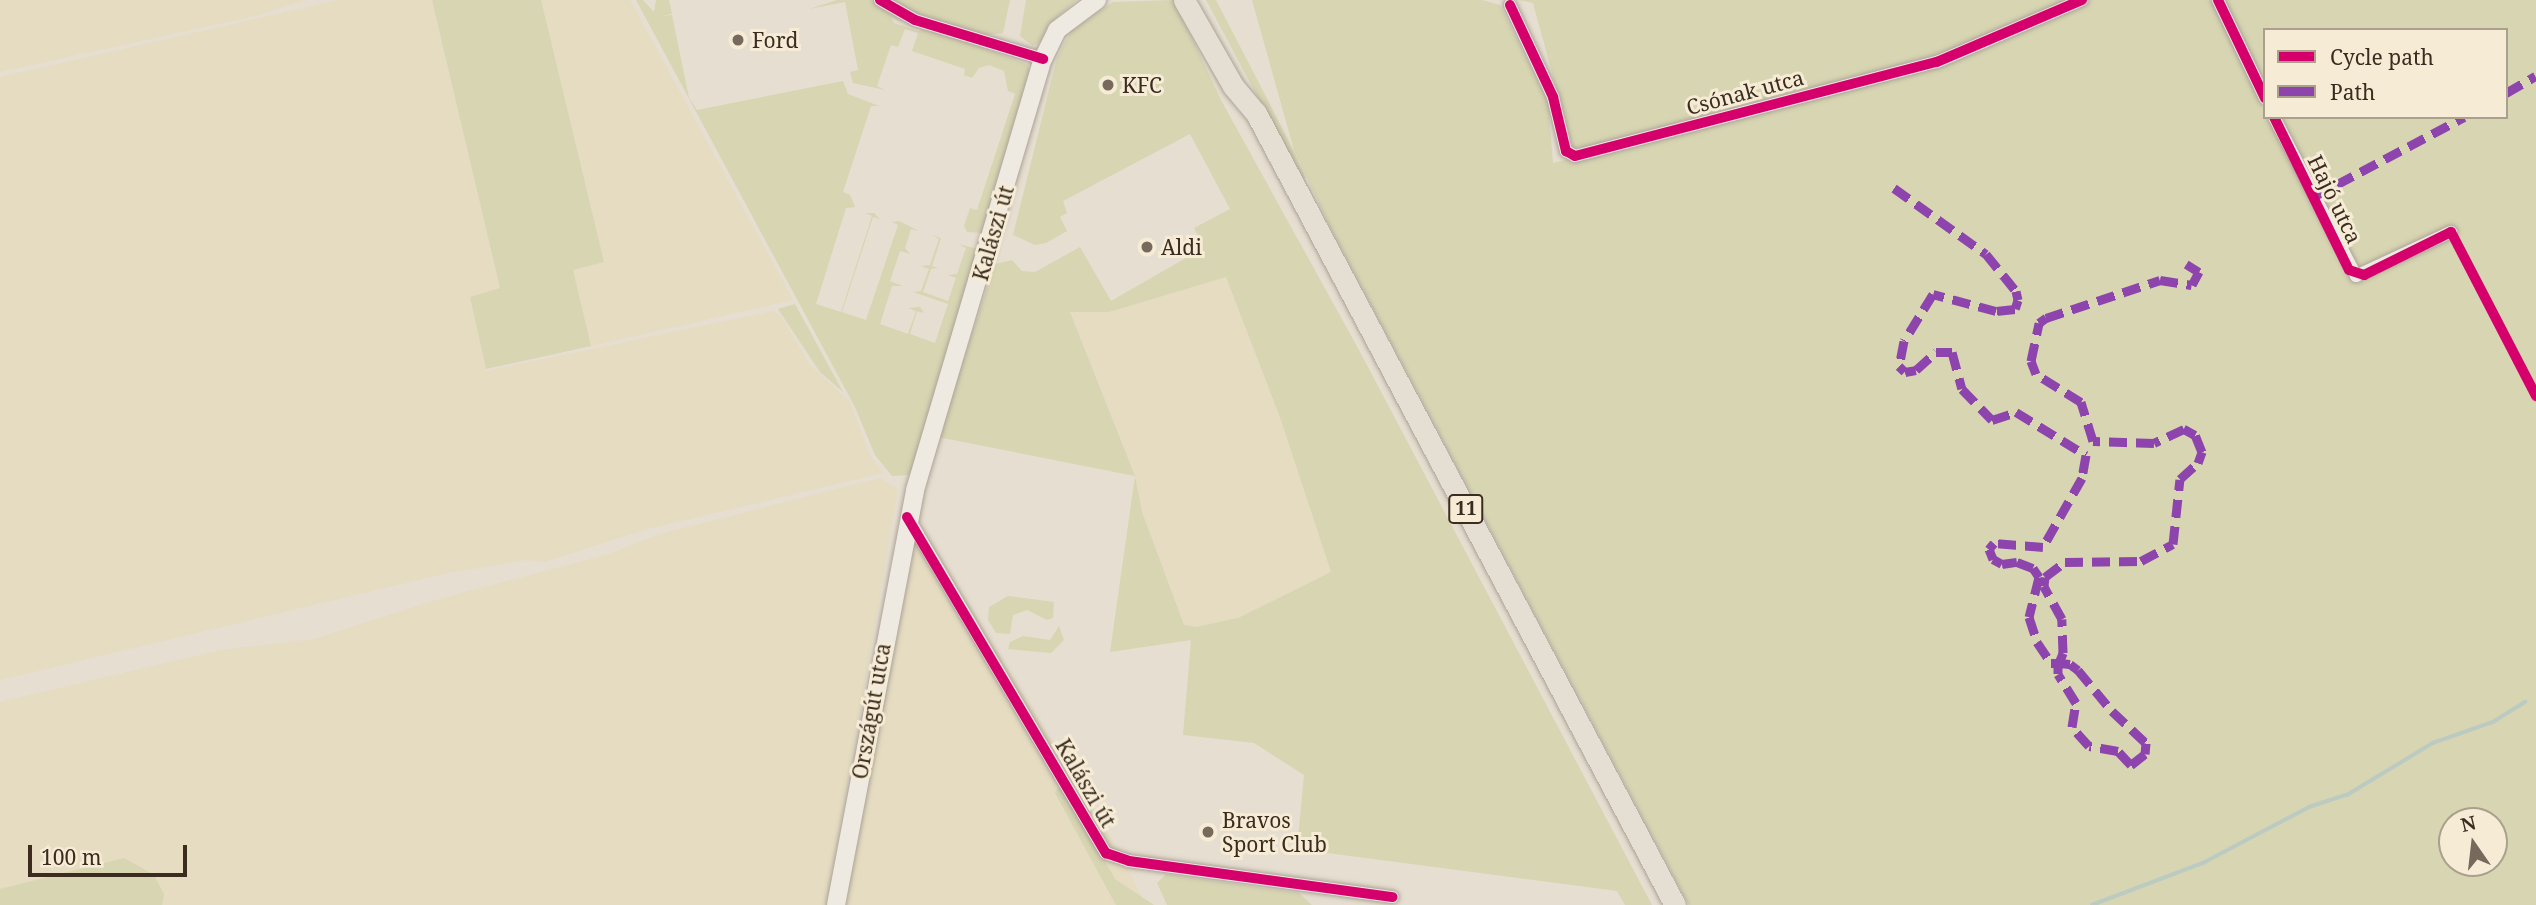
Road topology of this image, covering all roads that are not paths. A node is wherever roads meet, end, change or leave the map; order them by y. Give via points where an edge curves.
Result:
1 (880, 0) edge
2 (1097, 0) edge
3 (1184, 0) edge
4 (2082, 0) edge
5 (2218, 0) edge
6 (1510, 5) dead end
7 (1043, 59) junction
8 (1233, 86) junction
9 (2263, 94) edge
10 (2275, 119) edge
11 (2451, 232) dead end
12 (907, 517) junction
13 (1393, 897) dead end
14 (836, 905) edge
15 (1661, 905) edge
16 (1675, 905) edge

1 - 7 street via 915,20
2 - 7 main road, Kalászi út via 1057,30
3 - 8 main road, 11
4 - 6 street, Csónak utca via 1937,62 1575,156 1566,151 1553,97
5 - 9 street
7 - 12 main road, Kalászi út
8 - 15 main road, 11 via 1248,129
8 - 16 main road, 11 via 1256,113
10 - 11 street, Hajó utca via 2356,276
12 - 13 street, Kalászi út via 1106,853 1129,861
12 - 14 main road, Országút utca

